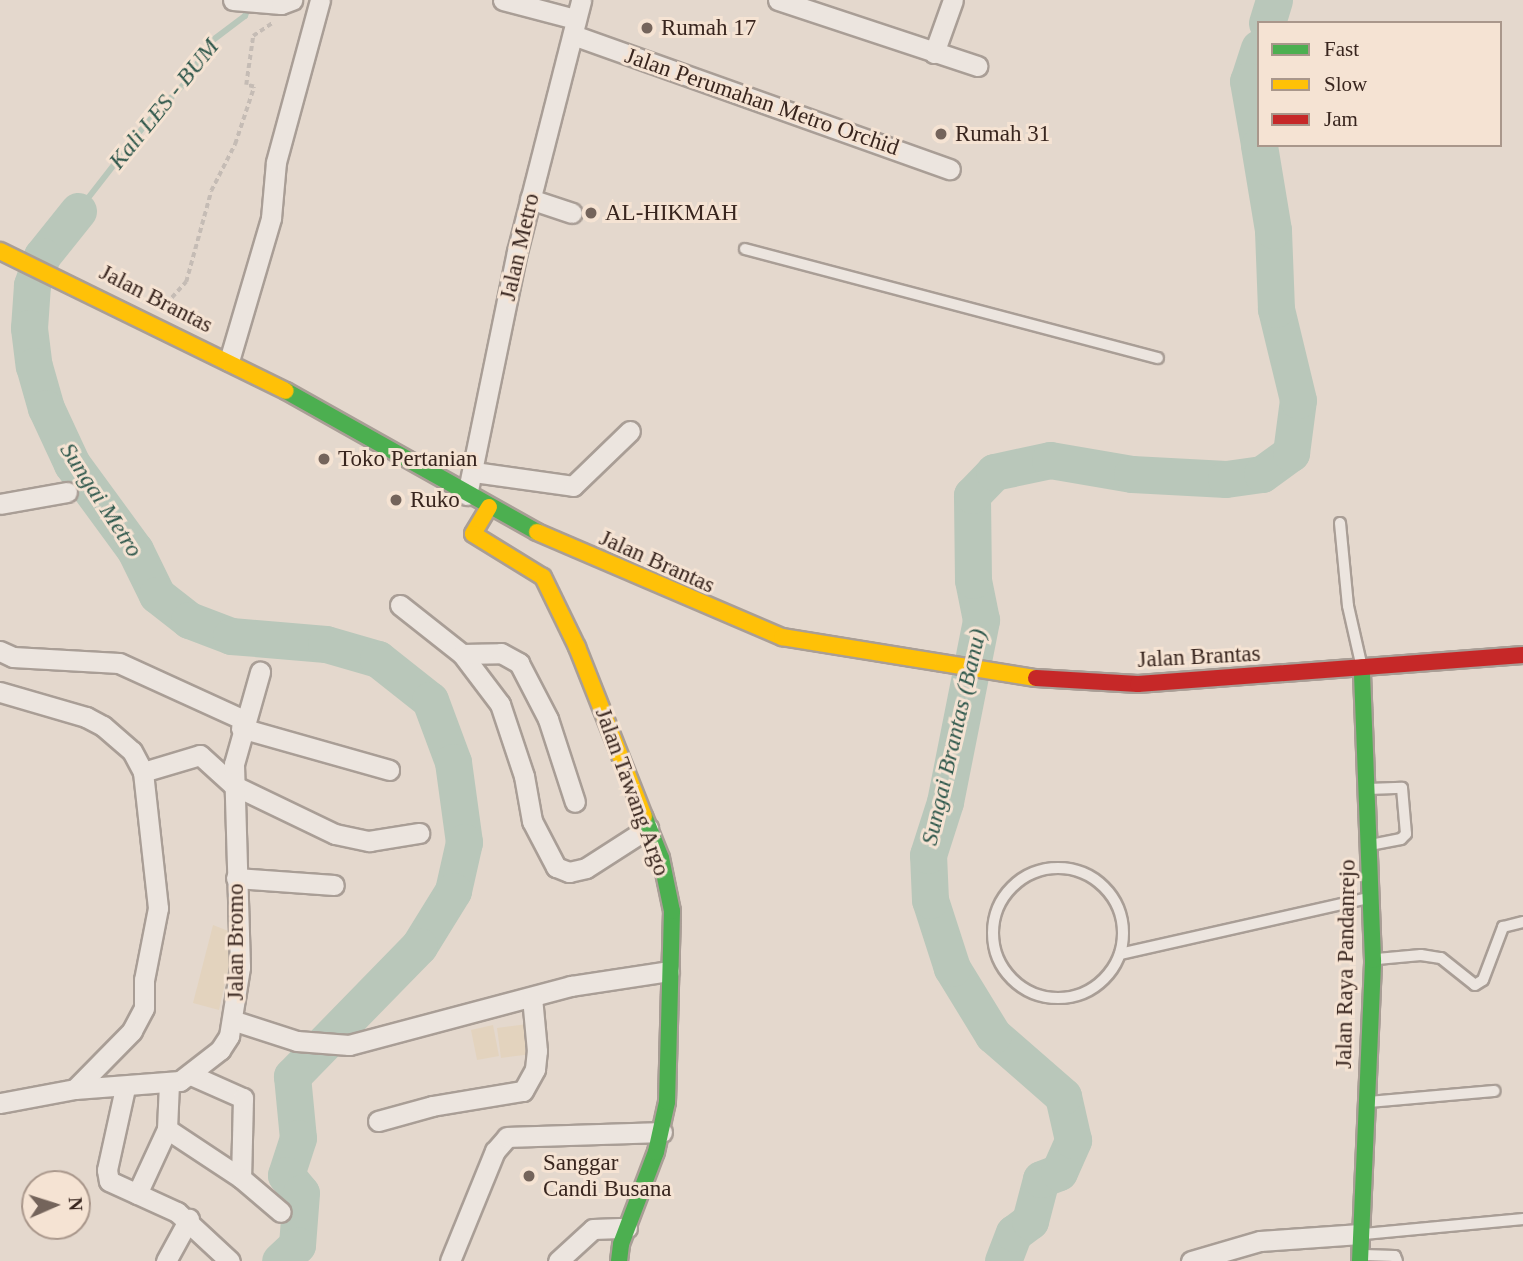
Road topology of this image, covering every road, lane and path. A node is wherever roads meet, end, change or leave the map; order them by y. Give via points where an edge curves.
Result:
1 (234, 0) edge
2 (320, 0) edge
3 (503, 0) edge
4 (778, 0) edge
5 (953, 0) edge
6 (286, 2) edge
7 (830, 8) edge
8 (576, 18) edge
9 (934, 53) junction
10 (977, 66) dead end
11 (950, 169) dead end
12 (530, 199) junction
13 (572, 213) dead end
14 (745, 249) dead end
15 (1, 251) edge
16 (150, 322) junction
17 (1158, 358) dead end
18 (229, 361) junction
19 (629, 431) dead end
20 (474, 472) junction
21 (67, 492) dead end
22 (467, 495) junction
23 (0, 504) edge
24 (489, 507) junction
25 (1340, 523) dead end
26 (400, 605) dead end
27 (0, 651) edge
28 (462, 654) junction
29 (1523, 655) edge
30 (1362, 667) junction
31 (260, 672) dead end
32 (0, 692) edge
33 (243, 724) junction
34 (389, 770) dead end
35 (143, 772) junction
36 (233, 785) junction
37 (1367, 789) junction
38 (575, 803) dead end
39 (648, 828) junction
40 (419, 833) dead end
41 (1370, 845) junction
42 (236, 878) junction
43 (334, 885) dead end
44 (1372, 897) junction
45 (1523, 922) edge
46 (1120, 954) junction
47 (1373, 960) junction
48 (668, 971) junction
49 (533, 997) junction
50 (234, 1021) junction
51 (191, 1075) junction
52 (169, 1084) junction
53 (125, 1088) junction
54 (75, 1089) junction
55 (1495, 1091) dead end
56 (1367, 1102) junction
57 (0, 1103) edge
58 (378, 1121) dead end
59 (167, 1129) junction
60 (662, 1132) junction
61 (242, 1178) junction
62 (137, 1194) junction
63 (281, 1212) dead end
64 (189, 1219) junction
65 (1523, 1220) edge
66 (626, 1228) junction
67 (1360, 1234) junction
68 (1360, 1258) edge
69 (166, 1261) edge
70 (230, 1261) edge
71 (450, 1261) edge
72 (558, 1261) edge
73 (619, 1261) edge
74 (1191, 1261) edge
75 (1397, 1261) edge

1 - 6 street
2 - 18 street via 278,150 271,218
3 - 8 street, Jalan Perumahan Metro Orchid
4 - 7 street
5 - 9 street
6 - 16 path via 279,18 253,36 246,85 254,87 235,144 211,191 186,282
7 - 9 street
8 - 11 street, Jalan Perumahan Metro Orchid
8 - 12 street, Jalan Metro
9 - 10 street
12 - 13 street
12 - 20 street, Jalan Metro
14 - 17 lane
15 - 16 main road, Jalan Brantas
16 - 18 main road, Jalan Brantas
18 - 22 main road, Jalan Brantas
19 - 20 street via 573,486
20 - 22 street, Jalan Metro
21 - 23 street
22 - 24 main road, Jalan Brantas
24 - 30 main road, Jalan Brantas via 582,554 759,630 1025,677 1138,684
24 - 39 main road, Jalan Tawang Argo via 473,534 543,578 577,647
25 - 30 lane via 1348,606
26 - 28 street
27 - 33 street via 13,657 119,663
28 - 38 street via 501,653 519,663 548,719
28 - 39 street via 500,704 539,841 556,867 569,872 586,868
29 - 30 main road, Jalan Brantas
30 - 37 main road, Jalan Raya Pandanrejo
31 - 33 street, Jalan Bromo
32 - 35 street via 103,726 132,751
33 - 34 street
33 - 36 street, Jalan Bromo
35 - 36 street via 200,755
35 - 54 street via 158,908 144,980 144,1008 132,1031
36 - 40 street via 282,812 351,839 392,840
36 - 42 street, Jalan Bromo
37 - 41 main road, Jalan Raya Pandanrejo
37 - 41 lane via 1402,788 1406,834
39 - 48 main road, Jalan Tawang Argo via 661,858 672,911 674,953
41 - 44 main road, Jalan Raya Pandanrejo
42 - 43 street
42 - 50 street, Jalan Bromo via 240,967
44 - 46 lane
44 - 47 main road, Jalan Raya Pandanrejo
45 - 47 lane via 1503,927 1483,980 1475,985 1450,963 1432,956
46 - 46 lane via 1109,974 1092,989 1071,998 1048,998 1026,991 996,957 992,935 995,912 1006,892 1023,877 1044,868 1067,867 1089,874 1107,889 1118,908 1123,931
47 - 56 main road, Jalan Raya Pandanrejo
48 - 49 street, Jalan Bromo via 571,986
48 - 60 main road, Jalan Tawang Argo via 671,1072
49 - 50 street, Jalan Bromo via 349,1045 298,1041
49 - 58 street via 537,1051 535,1069 523,1091 432,1106
50 - 51 street via 220,1050
51 - 52 street
51 - 61 street via 243,1098
52 - 53 street
52 - 59 street
53 - 54 street
53 - 62 street via 106,1176
54 - 57 street
55 - 56 lane
56 - 67 main road, Jalan Raya Pandanrejo
59 - 61 street
59 - 62 street
60 - 66 main road, Jalan Tawang Argo
60 - 71 street via 507,1137 495,1151
61 - 63 street
62 - 64 street
64 - 69 street
64 - 70 street
65 - 67 lane
66 - 72 street via 593,1229
66 - 73 main road, Jalan Tawang Argo
67 - 68 main road, Jalan Raya Pandanrejo
67 - 74 street via 1260,1241
68 - 75 lane via 1395,1256

